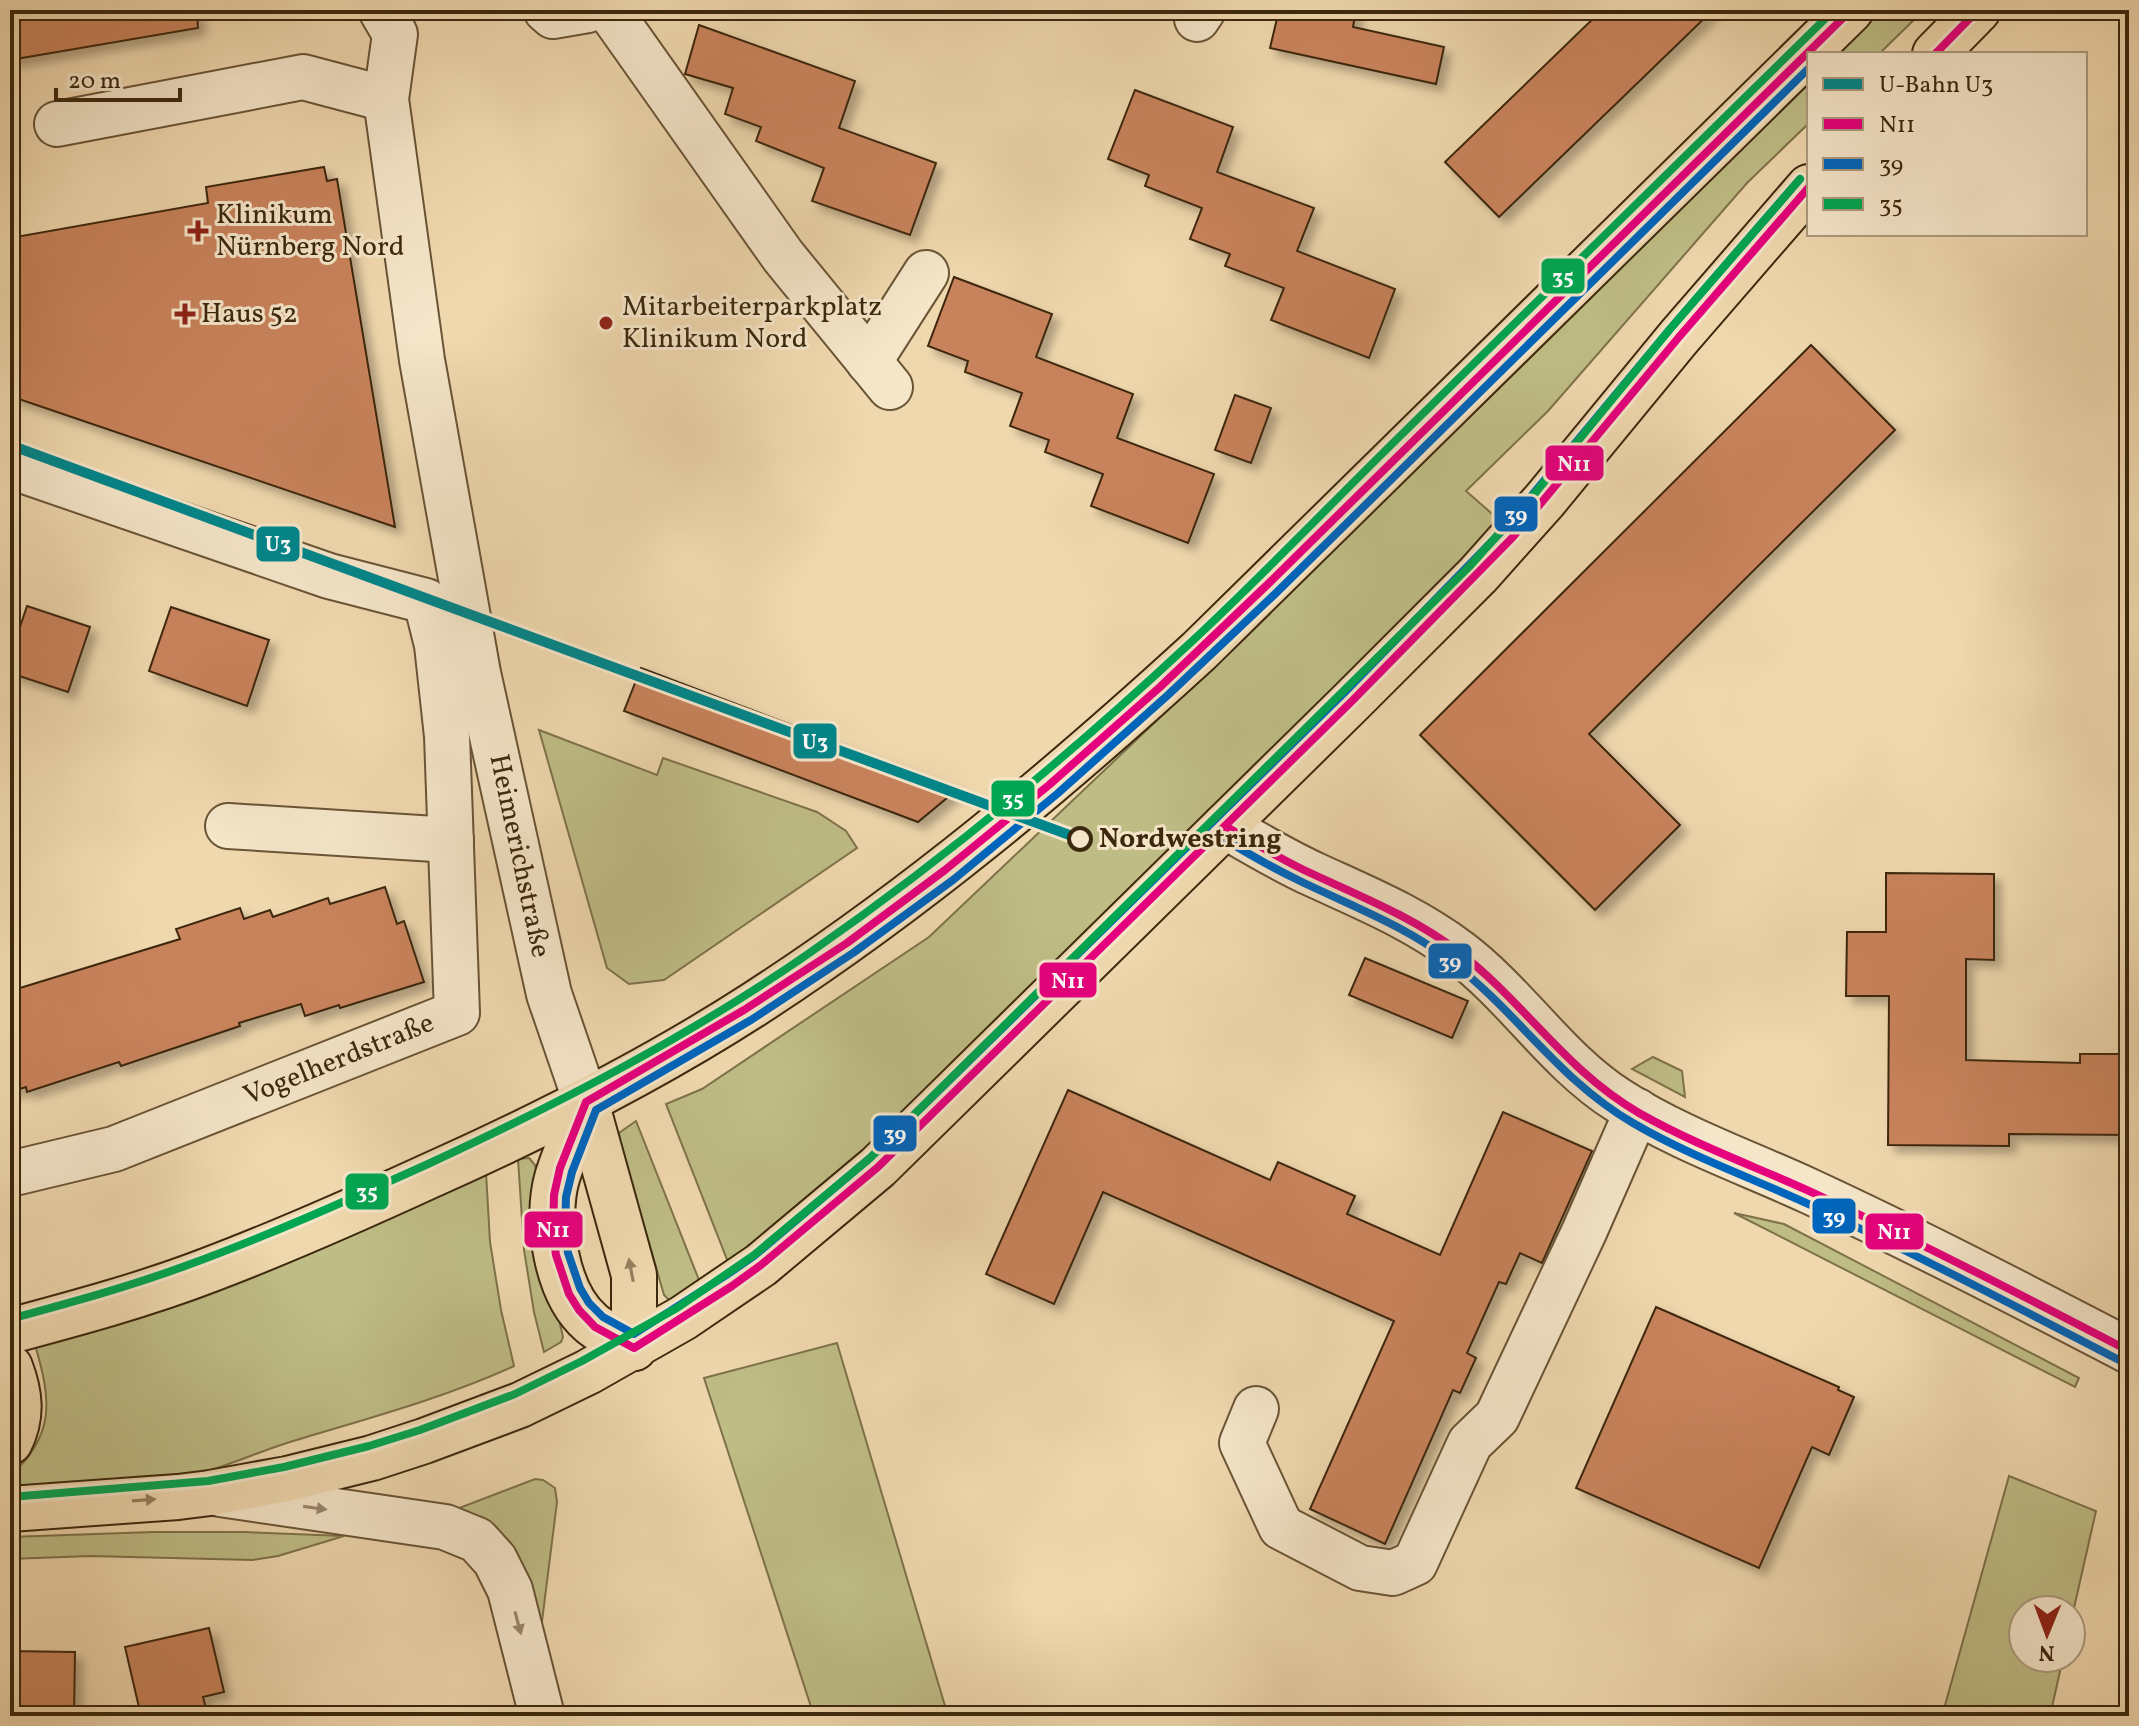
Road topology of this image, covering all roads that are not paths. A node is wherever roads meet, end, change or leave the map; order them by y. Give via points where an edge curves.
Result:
1 (381, 10) edge
2 (546, 10) edge
3 (588, 10) edge
4 (609, 10) edge
5 (1851, 10) edge
6 (1978, 10) edge
7 (1808, 52) edge
8 (1937, 52) edge
9 (1807, 53) edge
10 (386, 99) junction
11 (57, 124) dead end
12 (1807, 189) edge
13 (926, 273) dead end
14 (10, 466) edge
15 (446, 604) junction
16 (228, 826) dead end
17 (1225, 826) junction
18 (451, 840) junction
19 (586, 1102) junction
20 (1637, 1111) junction
21 (10, 1174) edge
22 (10, 1331) edge
23 (634, 1348) junction
24 (2129, 1351) edge
25 (10, 1367) edge
26 (1256, 1409) dead end
27 (10, 1442) edge
28 (210, 1493) junction
29 (10, 1509) edge
30 (539, 1702) edge

1 - 10 street via 395,34
2 - 3 street via 553,16
4 - 13 street via 783,256 880,375
5 - 7 main road
6 - 8 main road
9 - 19 main road via 1217,635 1098,743 871,924 751,1006
10 - 11 street via 303,77
10 - 15 street via 422,360
12 - 17 main road via 1512,538
14 - 15 street via 329,576
15 - 18 street, Vogelherdstraße via 437,645
15 - 19 street, Heimerichstraße via 478,673 549,994
16 - 18 street
17 - 20 street via 1395,911 1448,944 1485,974 1586,1077
17 - 23 main road via 878,1167 761,1265
18 - 21 street, Vogelherdstraße via 457,1013 114,1149
19 - 22 main road via 373,1202 209,1270
23 -> 19 main road via 634,1275
19 - 23 main road via 554,1194 557,1259 575,1306 592,1325
20 - 24 street via 1916,1242
20 - 26 street via 1497,1417 1470,1443 1415,1563 1393,1573 1360,1568 1281,1527 1242,1443
23 - 28 main road via 520,1405 424,1441 313,1473
25 - 27 main road via 20,1401 19,1422
29 -> 28 main road
28 -> 30 street via 445,1527 477,1540 495,1560 510,1590

